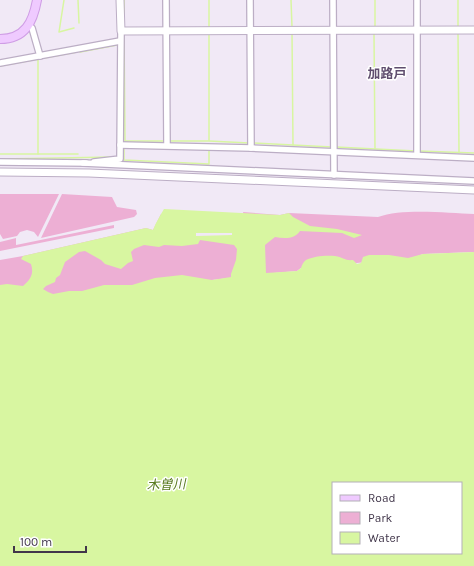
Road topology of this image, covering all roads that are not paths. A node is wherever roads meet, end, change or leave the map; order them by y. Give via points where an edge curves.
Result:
1 (37, 0) edge
2 (120, 0) edge
3 (166, 0) edge
4 (250, 0) edge
5 (333, 0) edge
6 (416, 0) edge
7 (29, 26) junction
8 (250, 30) junction
9 (417, 30) junction
10 (474, 30) edge
11 (121, 31) junction
12 (333, 31) junction
13 (167, 32) junction
14 (0, 39) edge
15 (120, 41) junction
16 (40, 56) junction
17 (0, 63) edge
18 (120, 145) junction
19 (167, 145) junction
20 (251, 148) junction
21 (334, 151) junction
22 (417, 155) junction
23 (474, 158) edge
24 (0, 162) edge
25 (83, 163) junction
26 (0, 172) edge
27 (334, 175) junction
28 (474, 181) edge
29 (474, 190) edge

1 - 7 main road
2 - 11 street
3 - 13 street
4 - 8 street
5 - 12 street
6 - 9 street
7 - 14 main road via 20,34
7 - 16 street via 32,28
8 - 12 street
8 - 13 street
8 - 20 street
9 - 10 street
9 - 12 street
9 - 22 street
11 - 13 street
11 - 15 street
12 - 21 street
13 - 19 street
15 - 16 street
15 - 18 street
16 - 17 street
18 - 19 street
18 - 25 street via 120,159
19 - 20 street
20 - 21 street
21 - 22 street
21 - 27 street
22 - 23 street
24 - 25 street
25 - 27 street
26 - 29 street
27 - 28 street

